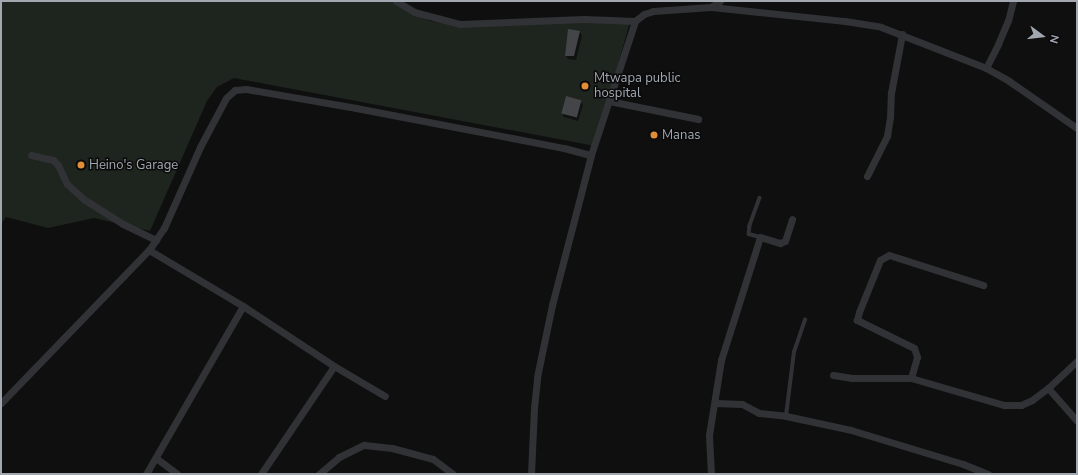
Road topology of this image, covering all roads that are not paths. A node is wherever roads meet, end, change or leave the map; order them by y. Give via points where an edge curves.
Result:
1 (396, 1) edge
2 (666, 1) edge
3 (720, 1) edge
4 (1013, 1) edge
5 (711, 7) junction
6 (665, 10) junction
7 (635, 21) junction
8 (902, 34) junction
9 (986, 68) junction
10 (609, 101) junction
11 (698, 119) dead end
12 (1077, 128) edge
13 (31, 155) dead end
14 (591, 155) junction
15 (867, 176) dead end
16 (760, 198) dead end
17 (792, 219) dead end
18 (760, 237) junction
19 (156, 240) junction
20 (149, 250) junction
21 (983, 285) dead end
22 (243, 306) junction
23 (805, 320) dead end
24 (1077, 361) edge
25 (334, 366) junction
26 (833, 375) dead end
27 (911, 378) junction
28 (1048, 388) junction
29 (385, 396) dead end
30 (1, 403) edge
31 (715, 403) junction
32 (786, 416) junction
33 (1077, 421) edge
34 (156, 458) junction
35 (146, 474) edge
36 (177, 474) edge
37 (261, 474) edge
38 (319, 474) edge
39 (453, 474) edge
40 (531, 474) edge
41 (711, 474) edge
42 (988, 474) edge

1 - 7 street via 414,12 460,24 584,19
2 - 6 street
3 - 5 street
4 - 9 street via 998,44
5 - 6 street
5 - 8 street via 869,24
6 - 7 street via 644,14
7 - 10 street
8 - 9 street
8 - 15 street via 891,93 887,136
9 - 12 street
10 - 11 street
10 - 14 street
13 - 19 street via 53,160 67,184 85,200 123,224
14 - 19 street via 356,108 240,89 226,98
14 - 40 street via 543,345 534,408
16 - 18 lane via 749,234
17 - 18 street via 785,241 780,243
18 - 31 street via 721,360
19 - 20 street
20 - 22 street
20 - 30 street
21 - 27 street via 888,256 880,260 857,320 914,348 917,357
22 - 25 street
22 - 34 street
23 - 32 lane via 794,352
24 - 28 street
25 - 29 street
25 - 37 street
26 - 27 street via 851,378
27 - 28 street via 1004,405 1021,406
28 - 33 street
31 - 32 street via 742,404 759,413
31 - 41 street via 709,435
32 - 42 street via 851,430
34 - 35 street
34 - 36 street
38 - 39 street via 340,457 364,445 392,448 433,459

